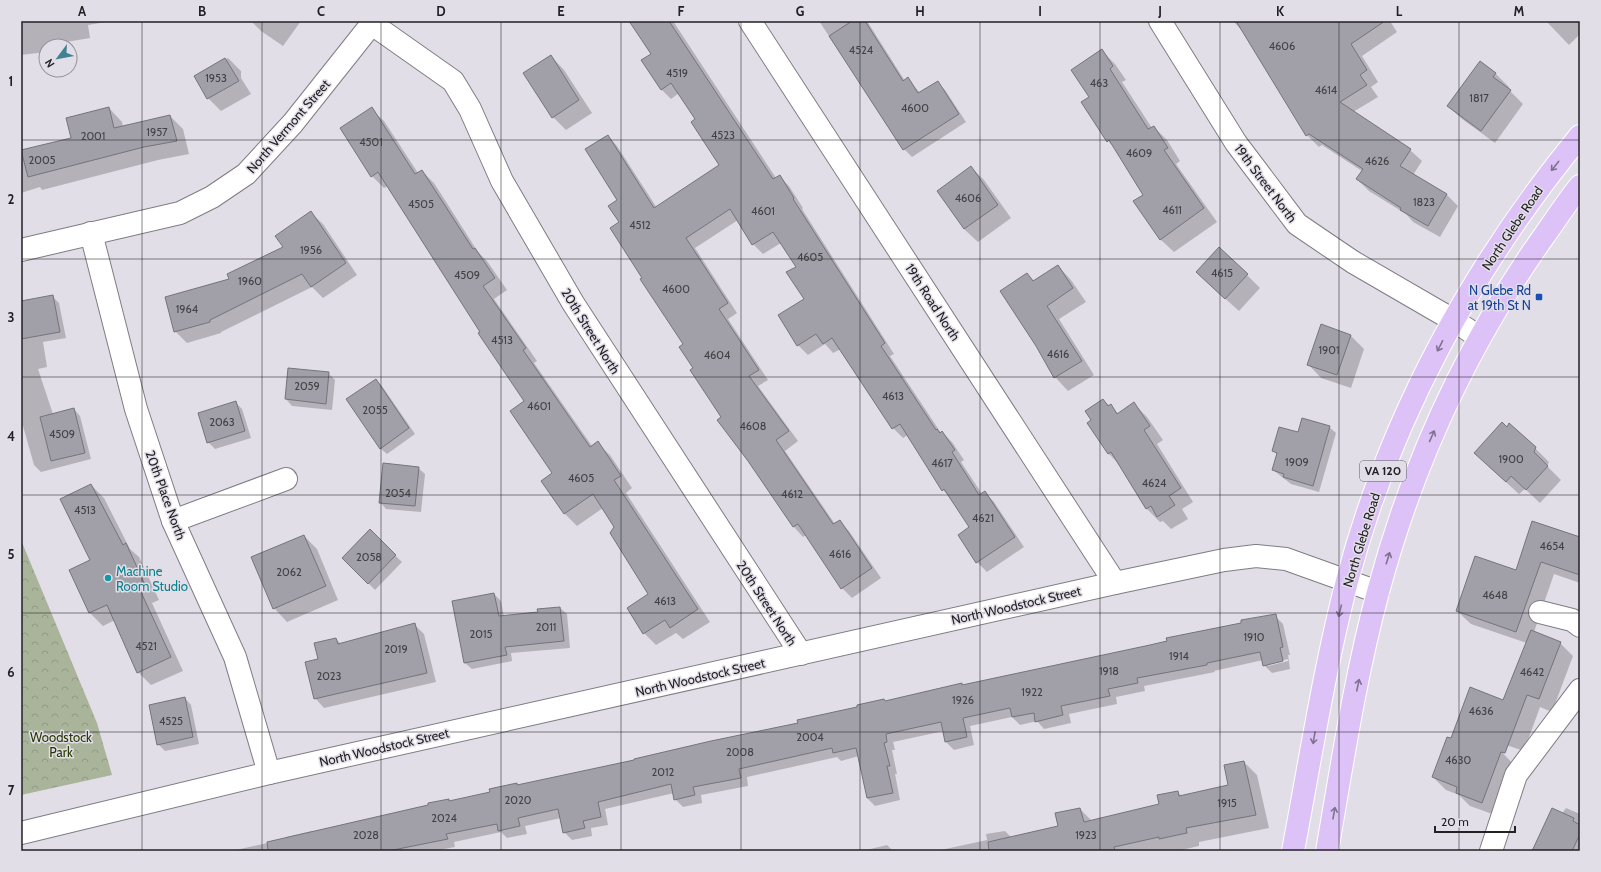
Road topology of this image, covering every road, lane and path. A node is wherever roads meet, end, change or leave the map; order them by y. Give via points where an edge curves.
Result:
1 (750, 21) edge
2 (1160, 21) edge
3 (373, 22) edge
4 (1580, 136) edge
5 (1580, 186) edge
6 (91, 233) junction
7 (21, 250) edge
8 (1453, 320) junction
9 (1479, 337) junction
10 (286, 479) dead end
11 (173, 521) junction
12 (1347, 581) junction
13 (1115, 583) junction
14 (1378, 592) junction
15 (1540, 612) dead end
16 (1580, 626) edge
17 (801, 654) junction
18 (1580, 690) edge
19 (269, 773) junction
20 (21, 833) edge
21 (1293, 851) edge
22 (1327, 851) edge
23 (1491, 851) edge

1 - 13 street, 19th Road North
2 - 8 street, 19th Street North via 1236,143 1297,224 1353,262
3 - 6 street, North Vermont Street via 293,124 246,174 212,198 180,213
3 - 17 street, 20th Street North via 453,81 470,109 502,181 573,303
4 -> 8 main road, North Glebe Road / VA 120 via 1547,176 1502,240
5 - 9 main road, VA 120 via 1526,261
6 - 7 street, North Vermont Street
6 - 11 street, 20th Place North via 136,408
8 - 9 street, 19th Street North
8 -> 12 main road, North Glebe Road / VA 120 via 1394,442 1367,514
14 -> 9 main road, VA 120 via 1400,519 1426,449
10 - 11 street
11 - 19 street, 20th Place North via 235,656
12 - 13 street, North Woodstock Street via 1286,559 1256,556 1224,560
12 - 14 street, North Woodstock Street
12 -> 21 main road, North Glebe Road / VA 120
13 - 17 street, North Woodstock Street
22 -> 14 main road, VA 120 via 1350,723
15 - 16 street via 1572,620
17 - 19 street, North Woodstock Street
18 - 23 street via 1516,775
19 - 20 street, North Woodstock Street

